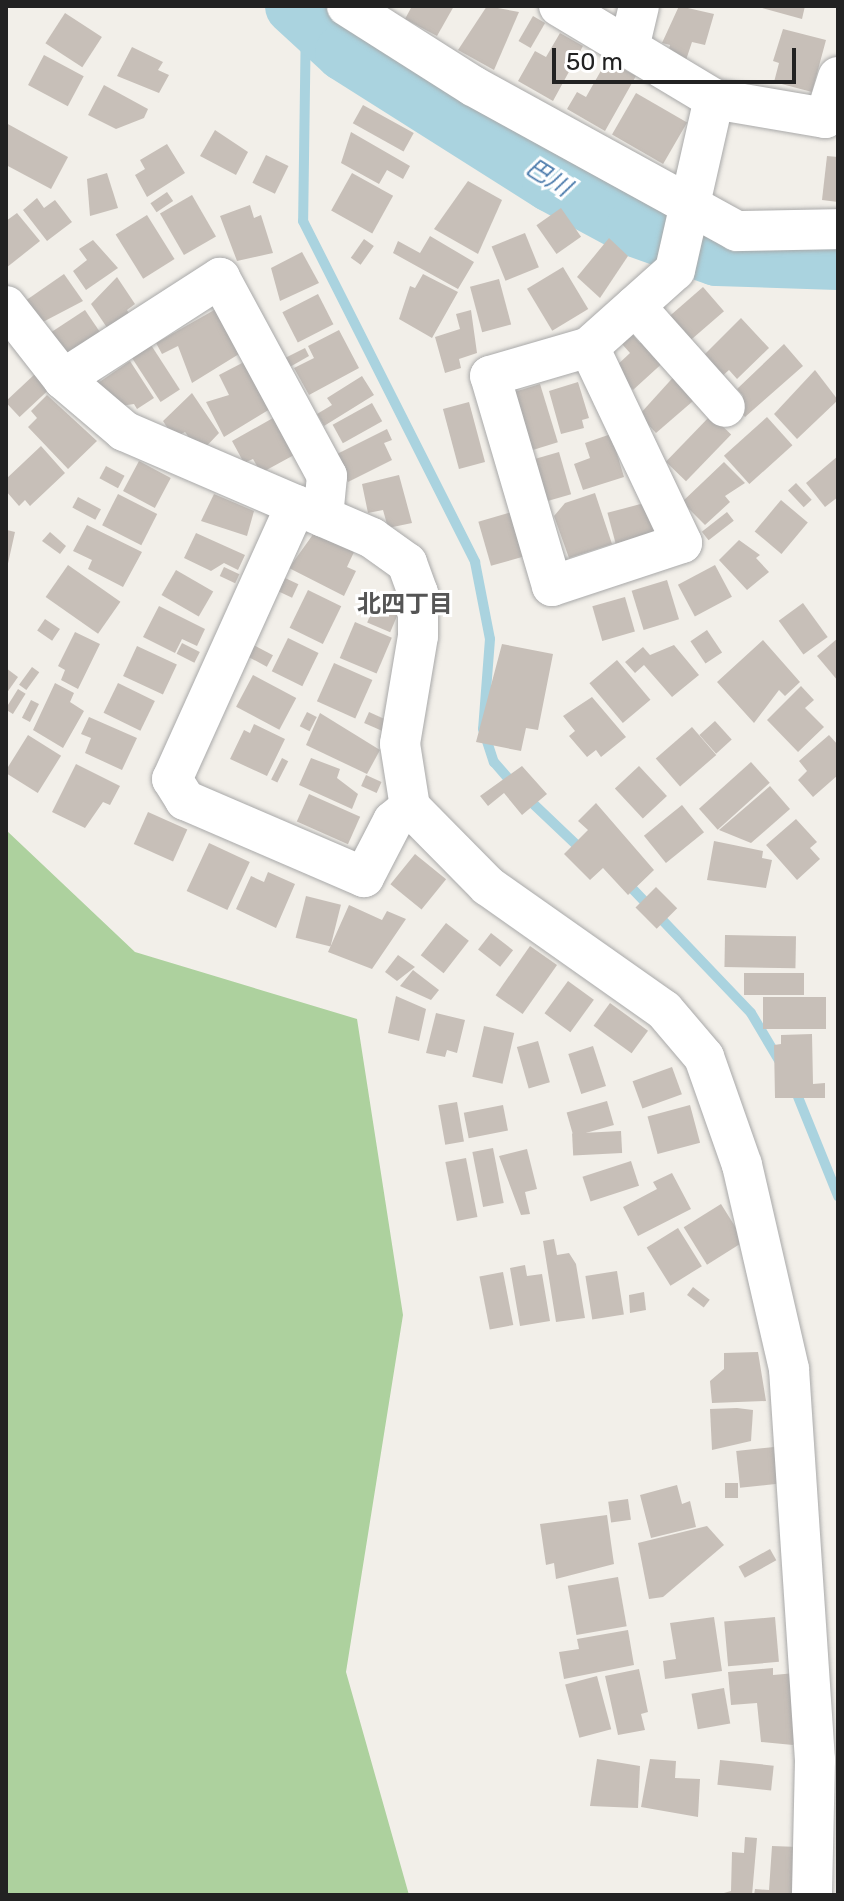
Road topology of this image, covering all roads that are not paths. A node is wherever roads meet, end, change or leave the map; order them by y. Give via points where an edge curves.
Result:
1 (347, 6) edge
2 (559, 6) edge
3 (639, 6) edge
4 (629, 48) junction
5 (838, 77) edge
6 (714, 99) junction
7 (691, 216) junction
8 (838, 229) edge
9 (6, 306) edge
10 (635, 306) junction
11 (589, 347) junction
12 (63, 379) junction
13 (725, 407) dead end
14 (310, 511) junction
15 (410, 807) junction
16 (812, 1895) edge

1 - 7 street
2 - 4 street
3 - 4 street
4 - 6 street
5 - 6 street via 825,118
6 - 7 street
7 - 8 street via 737,231
7 - 10 street via 675,270
9 - 12 street
10 - 11 street
10 - 13 street
11 - 11 street via 490,376 552,586 682,543
12 - 14 street via 124,431
12 - 14 street via 220,278 327,476
14 - 15 street via 372,538 407,563 418,593 418,636 400,744
14 - 15 street via 172,779 185,800 364,877 393,821
15 - 16 street via 488,886 664,1010 704,1057 725,1105 789,1369 815,1760

